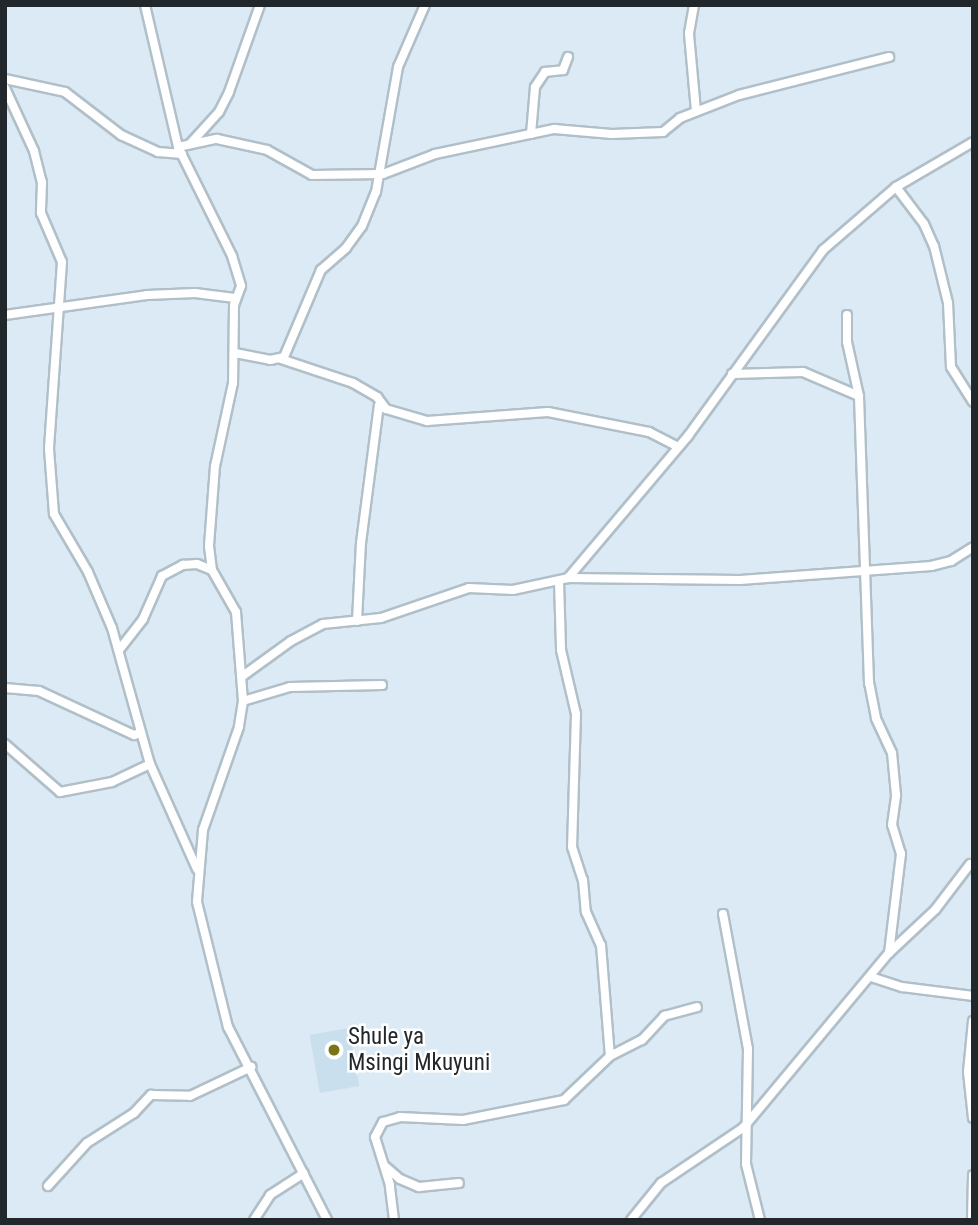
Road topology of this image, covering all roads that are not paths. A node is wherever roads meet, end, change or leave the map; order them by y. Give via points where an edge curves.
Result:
1 (145, 5) edge
2 (260, 5) edge
3 (425, 5) edge
4 (694, 5) edge
5 (568, 57) dead end
6 (889, 57) dead end
7 (5, 79) edge
8 (5, 88) edge
9 (696, 111) junction
10 (531, 134) junction
11 (973, 142) edge
12 (190, 144) junction
13 (180, 151) junction
14 (380, 174) junction
15 (897, 187) junction
16 (235, 298) junction
17 (57, 308) junction
18 (5, 314) edge
19 (847, 315) dead end
20 (235, 354) junction
21 (281, 359) junction
22 (732, 374) junction
23 (859, 396) junction
24 (972, 399) edge
25 (379, 405) junction
26 (678, 447) junction
27 (973, 547) edge
28 (866, 569) junction
29 (212, 570) junction
30 (564, 580) junction
31 (357, 621) junction
32 (119, 650) junction
33 (244, 675) junction
34 (382, 685) dead end
35 (5, 688) edge
36 (243, 701) junction
37 (140, 733) junction
38 (5, 744) edge
39 (150, 764) junction
40 (970, 864) dead end
41 (197, 869) junction
42 (723, 914) dead end
43 (890, 953) junction
44 (871, 977) junction
45 (973, 996) edge
46 (697, 1007) dead end
47 (973, 1021) edge
48 (610, 1056) junction
49 (251, 1067) junction
50 (973, 1118) edge
51 (743, 1128) junction
52 (385, 1164) junction
53 (304, 1173) junction
54 (973, 1175) edge
55 (459, 1183) dead end
56 (48, 1186) dead end
57 (254, 1220) edge
58 (327, 1220) edge
59 (394, 1220) edge
60 (631, 1220) edge
61 (760, 1220) edge
62 (972, 1220) edge

1 - 13 street
2 - 12 street via 219,112
3 - 14 street via 398,66
4 - 9 street via 689,34
5 - 10 street via 563,70 545,72 535,87
6 - 9 street via 739,95
7 - 13 street via 65,92 121,135 158,152
8 - 17 street via 34,151 41,214 62,262
9 - 10 street via 663,132 554,129
10 - 14 street via 435,154
11 - 15 street
12 - 13 street
12 - 14 street via 217,139 258,147 312,175
13 - 16 street via 238,269 241,286
14 - 21 street via 362,226 321,270 294,340
15 - 22 street via 822,250
15 - 24 street via 925,224 934,246 948,303 951,367
16 - 17 street via 195,293 147,295
16 - 20 street
17 - 18 street
17 - 32 street via 50,496 54,514 88,572
19 - 23 street via 847,342
20 - 21 street
20 - 29 street via 210,511
21 - 25 street via 360,386 377,397
22 - 23 street via 803,372
22 - 26 street
23 - 28 street
25 - 26 street via 435,422 548,412 649,432
25 - 31 street via 362,535
26 - 30 street
27 - 28 street via 937,566
28 - 30 street via 740,580
28 - 43 street via 871,696 892,753 896,795 892,825 901,854
29 - 32 street via 183,565 162,576 143,619
29 - 33 street via 234,606
30 - 31 street via 513,590 469,588 416,608
30 - 48 street via 561,650 576,714 572,847 583,880 586,912 601,945
31 - 33 street via 312,628
32 - 37 street
33 - 36 street
34 - 36 street via 290,687
35 - 37 street via 39,691 134,735
36 - 41 street via 239,727 203,830
37 - 39 street
38 - 39 street via 61,792 112,782
39 - 41 street
40 - 43 street via 935,910
41 - 49 street via 197,902 224,1013
42 - 51 street via 747,1049
43 - 44 street
44 - 45 street via 902,987
44 - 51 street
46 - 48 street via 673,1011 642,1040
47 - 50 street via 968,1072
48 - 52 street via 564,1100 463,1120 388,1119 379,1125 375,1137
49 - 53 street
49 - 56 street via 190,1096 151,1095 135,1113 87,1143
51 - 60 street via 661,1183
51 - 61 street via 747,1173
52 - 55 street via 413,1185 432,1188
52 - 59 street
53 - 57 street via 271,1195
53 - 58 street
54 - 62 street

